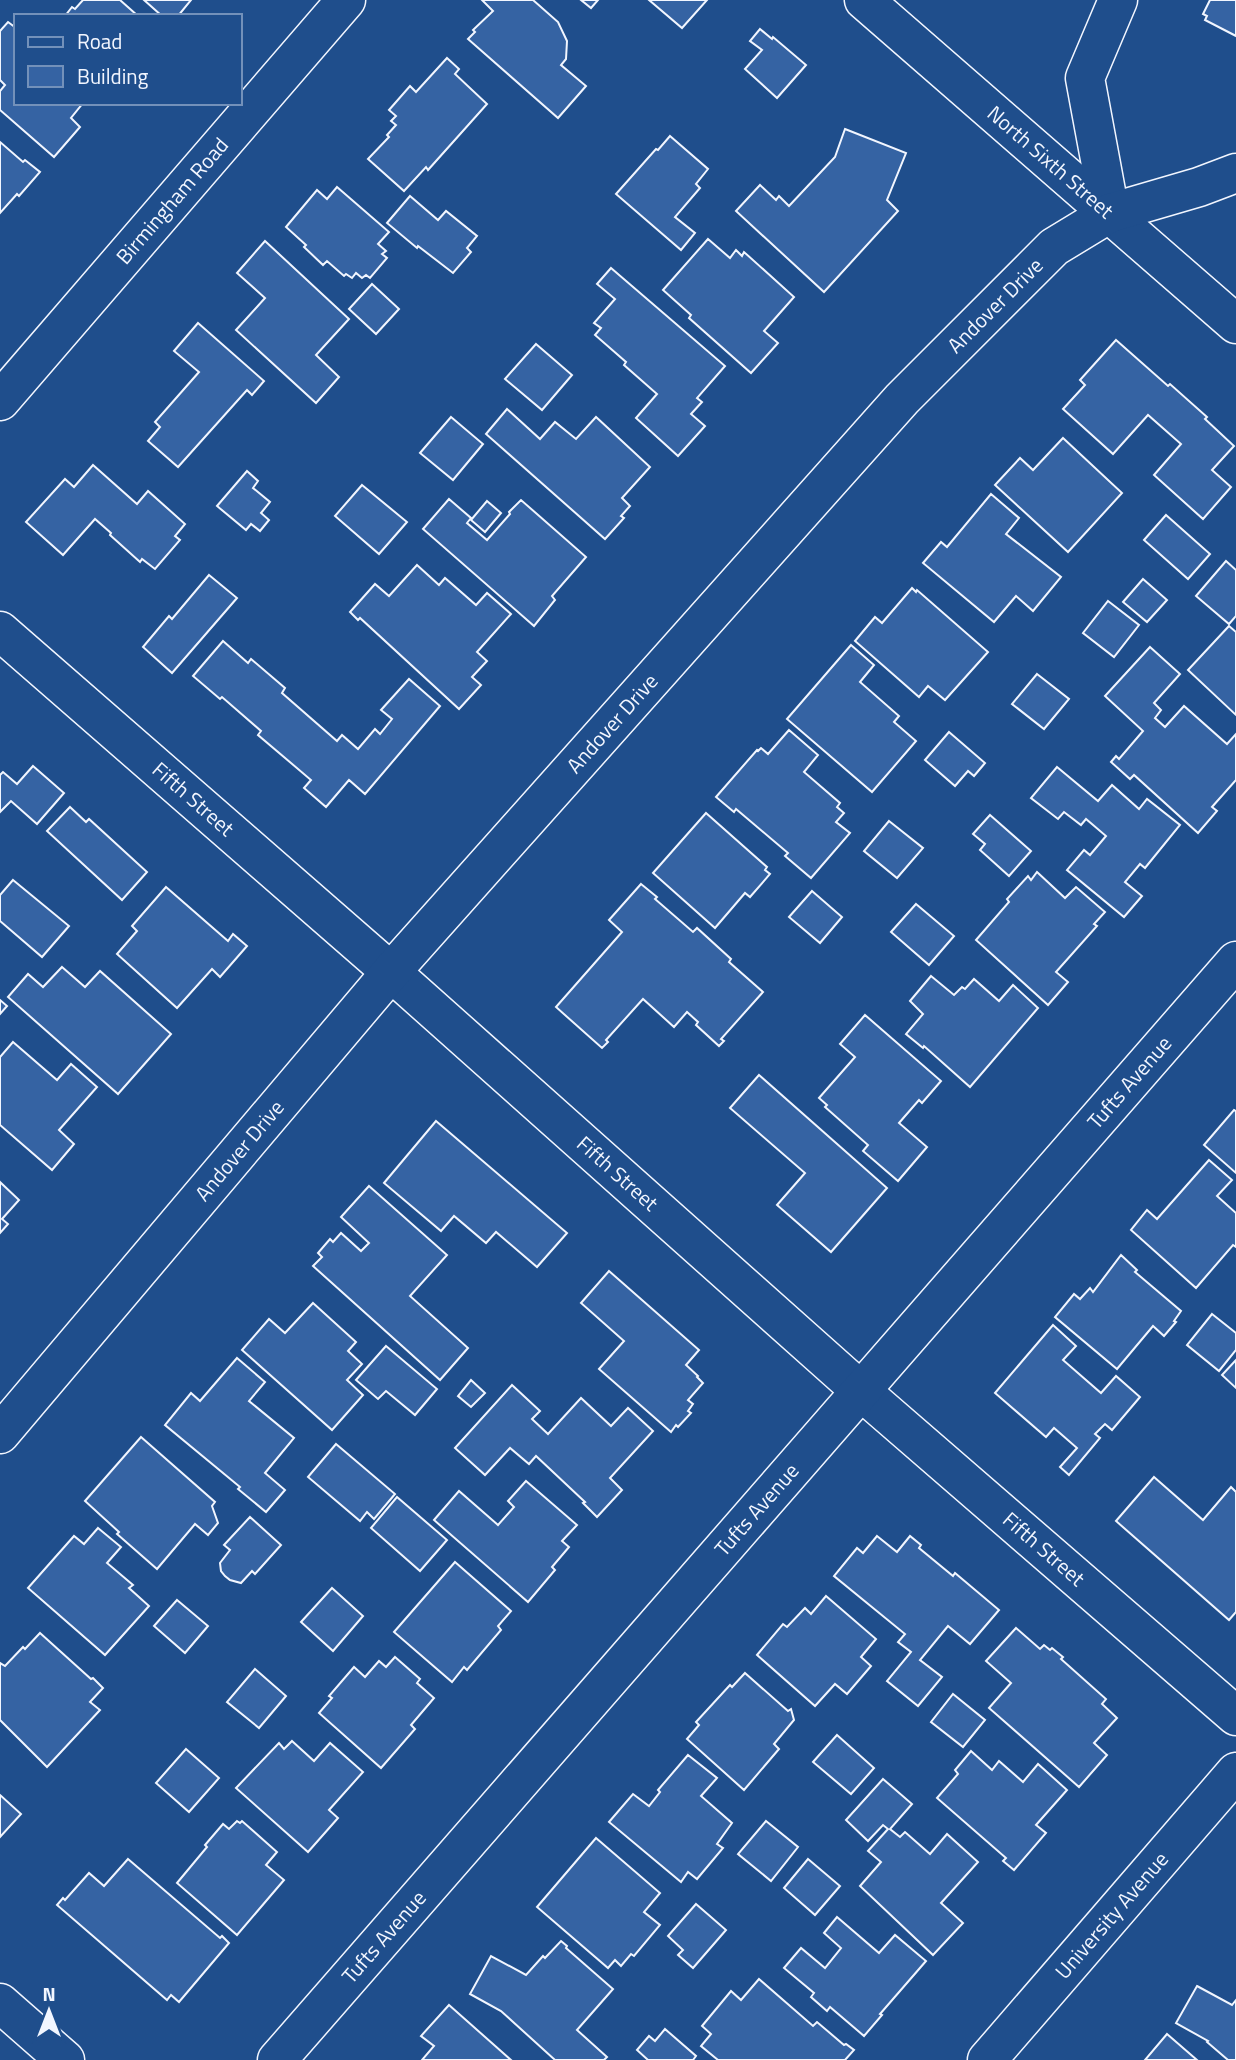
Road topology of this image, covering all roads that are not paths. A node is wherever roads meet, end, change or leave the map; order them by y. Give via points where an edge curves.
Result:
1 (346, 0) edge
2 (864, 0) edge
3 (1118, 0) edge
4 (1236, 173) edge
5 (1110, 213) junction
6 (1236, 324) edge
7 (0, 401) edge
8 (0, 631) edge
9 (1236, 961) edge
10 (391, 972) junction
11 (861, 1391) junction
12 (0, 1434) edge
13 (1236, 1716) edge
14 (1236, 1772) edge
15 (0, 2003) edge
16 (65, 2060) edge
17 (277, 2060) edge
18 (987, 2060) edge

1 - 7 street, Birmingham Road
2 - 5 street, North Sixth Street
3 - 5 street via 1085,78
4 - 5 street, Andover Drive
5 - 6 street, North Sixth Street
5 - 10 street, Andover Drive via 1054,247 902,399
8 - 10 street, Fifth Street
9 - 11 street, Tufts Avenue
10 - 11 street, Fifth Street
10 - 12 street, Andover Drive
11 - 13 street, Fifth Street
11 - 17 street, Tufts Avenue
14 - 18 street, University Avenue
15 - 16 street

